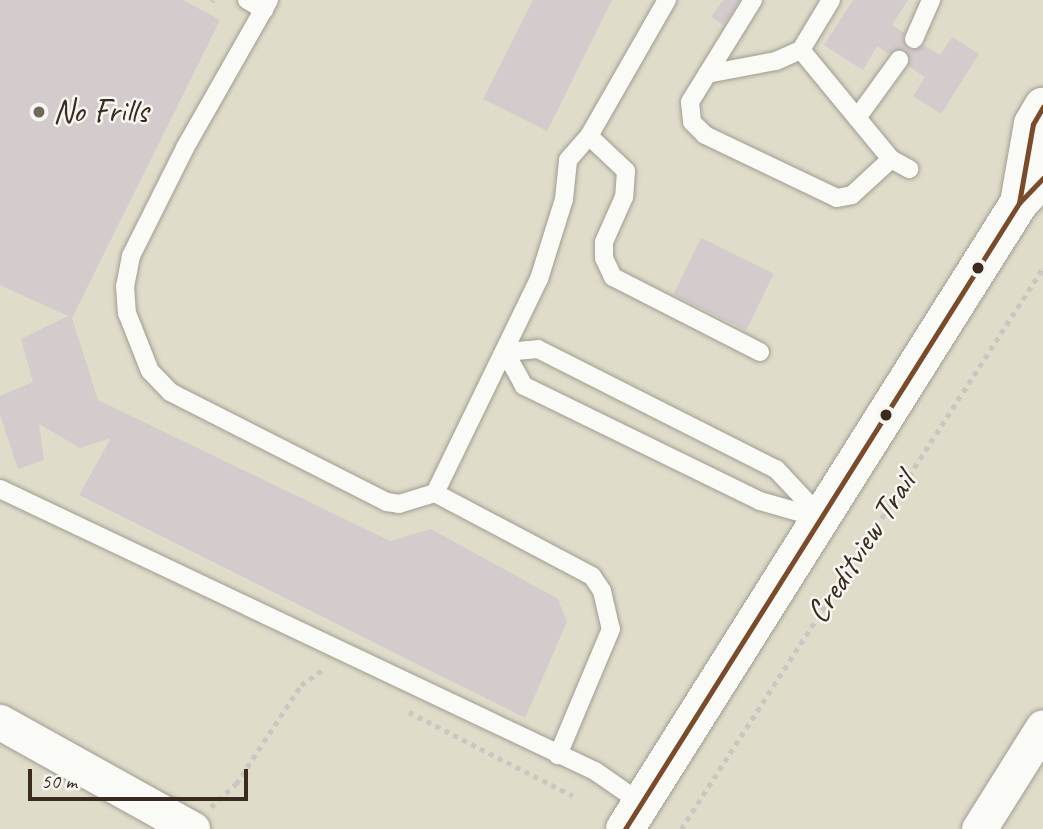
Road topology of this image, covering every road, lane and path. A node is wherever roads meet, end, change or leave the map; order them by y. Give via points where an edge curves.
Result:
1 (247, 0) edge
2 (667, 0) edge
3 (753, 0) edge
4 (831, 0) edge
5 (932, 0) edge
6 (266, 5) edge
7 (914, 39) dead end
8 (801, 50) junction
9 (899, 60) dead end
10 (707, 74) junction
11 (1043, 107) edge
12 (857, 118) junction
13 (589, 136) junction
14 (891, 159) junction
15 (909, 169) dead end
16 (1031, 190) edge
17 (1043, 268) edge
18 (505, 352) junction
19 (760, 352) dead end
20 (0, 489) edge
21 (435, 493) junction
22 (823, 519) junction
23 (337, 675) dead end
24 (399, 707) dead end
25 (0, 722) edge
26 (1043, 727) edge
27 (558, 755) junction
28 (573, 796) dead end
29 (633, 816) edge
30 (191, 828) edge
31 (681, 829) edge
32 (979, 829) edge

1 - 6 lane
2 - 13 lane
3 - 10 lane
4 - 8 lane
5 - 7 lane
6 - 21 lane via 217,88 131,256 125,286 136,340 150,371 185,401 387,502 414,501
8 - 10 lane via 776,61
8 - 12 lane
9 - 12 lane
10 - 14 lane via 690,102 692,122 705,135 836,198 852,195
11 - 16 main road via 1033,124
12 - 14 lane
13 - 18 lane via 568,160 564,199 539,279
13 - 19 lane via 626,171 624,197 604,242 604,258 613,277
14 - 15 lane
16 - 22 main road
17 - 31 path, Creditview Trail
18 - 21 lane
18 - 22 lane via 524,386 760,501
18 - 22 lane via 538,349 776,469
20 - 27 lane
21 - 27 lane via 592,576 602,591 611,629
22 - 29 main road
23 - 30 path via 324,668 301,685 236,784
24 - 28 path
25 - 30 street
26 - 32 street
27 - 29 lane via 594,771

